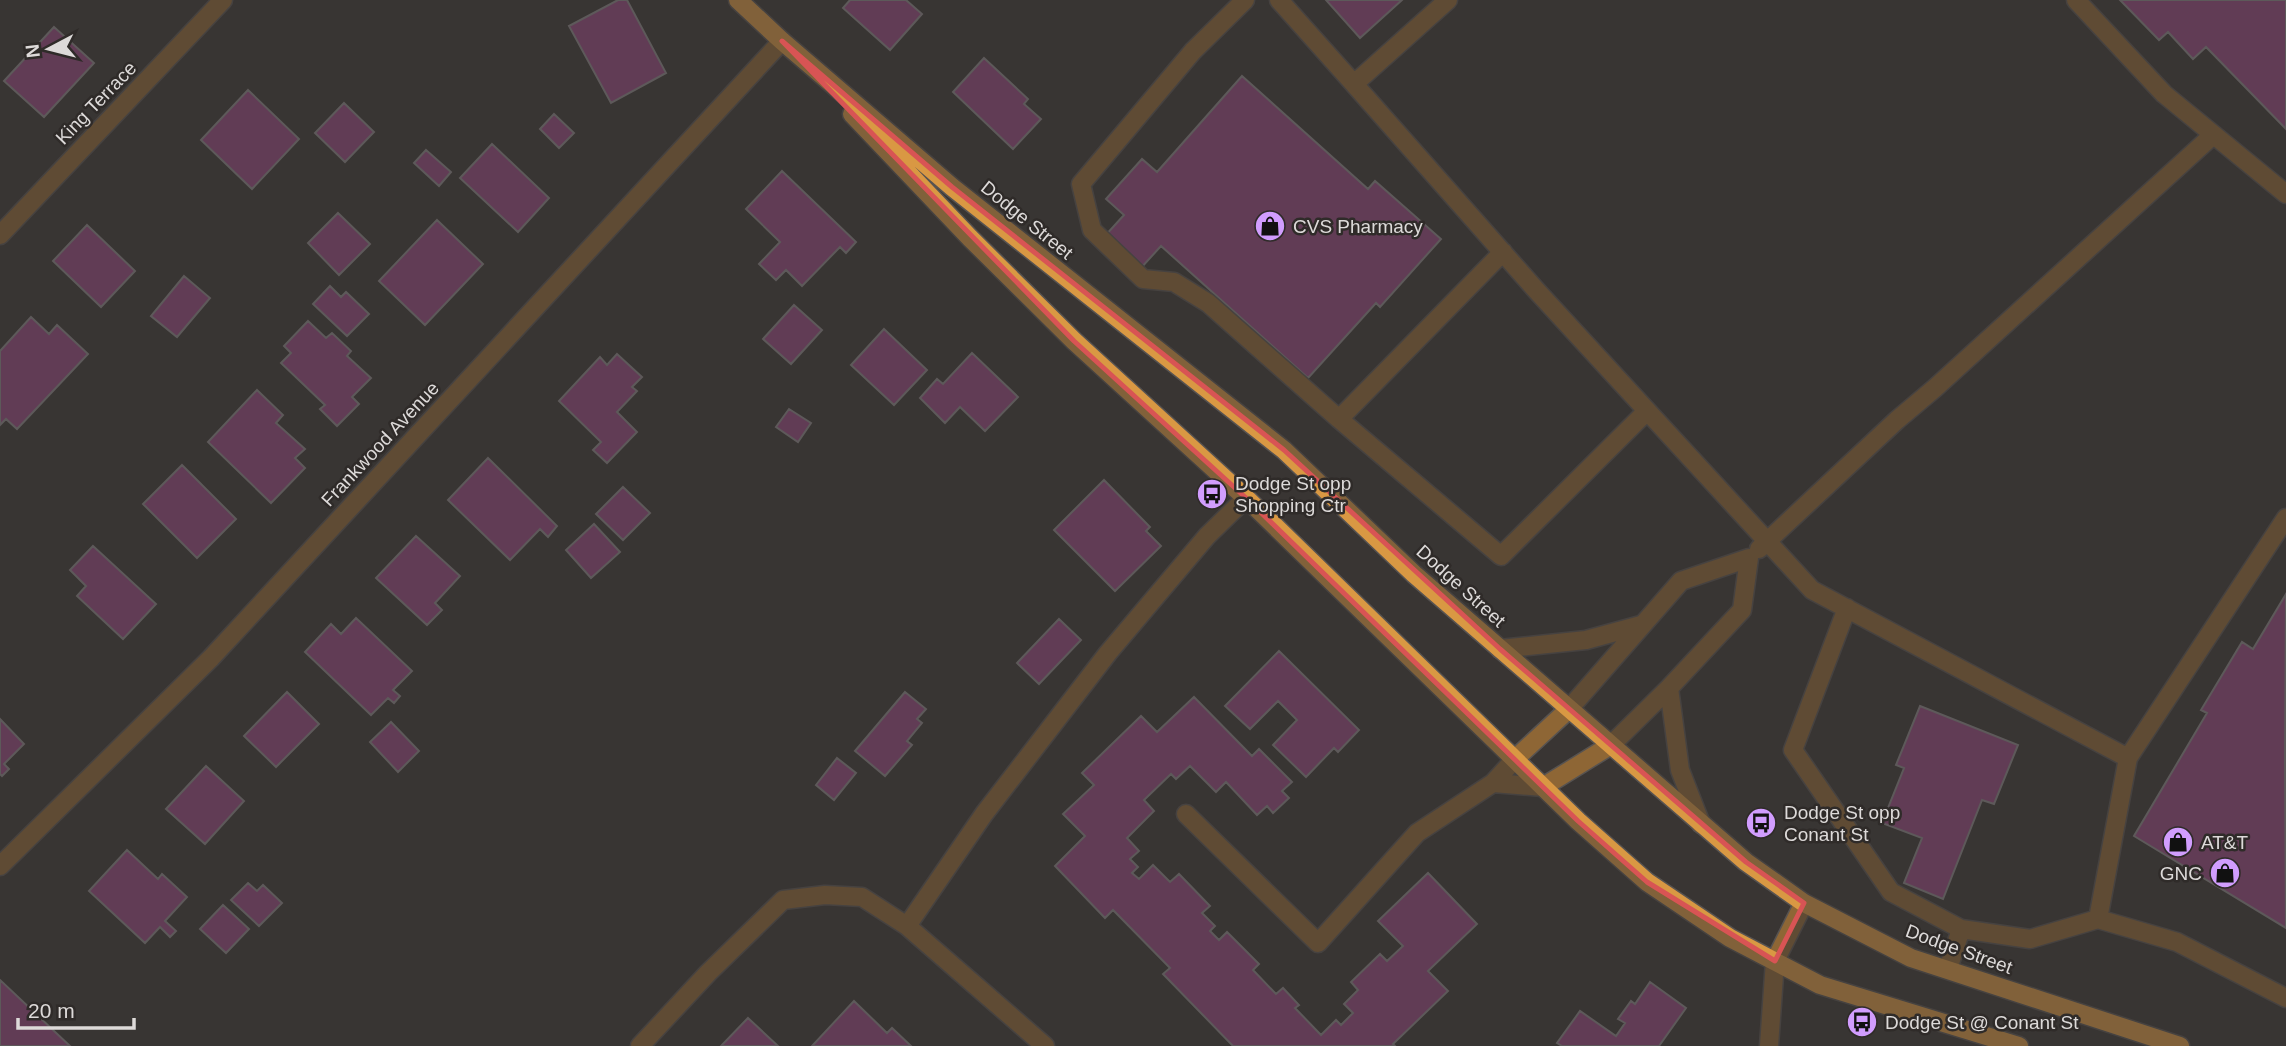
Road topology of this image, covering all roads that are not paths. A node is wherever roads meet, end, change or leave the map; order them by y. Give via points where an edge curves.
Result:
1 (223, 0) edge
2 (738, 0) edge
3 (1245, 0) edge
4 (1279, 0) edge
5 (1448, 0) edge
6 (2076, 0) edge
7 (782, 41) junction
8 (1354, 84) junction
9 (2213, 135) junction
10 (2286, 194) edge
11 (0, 235) edge
12 (1503, 252) junction
13 (1647, 411) junction
14 (1339, 419) junction
15 (1246, 498) junction
16 (2286, 518) edge
17 (1767, 541) junction
18 (1749, 558) junction
19 (1847, 608) junction
20 (1642, 625) junction
21 (1500, 649) junction
22 (1669, 688) junction
23 (1569, 709) junction
24 (1611, 745) junction
25 (2128, 758) junction
26 (1515, 759) junction
27 (1493, 783) junction
28 (1543, 787) junction
29 (1186, 814) dead end
30 (1701, 824) junction
31 (0, 866) edge
32 (1804, 903) junction
33 (2098, 919) junction
34 (907, 926) junction
35 (1961, 929) junction
36 (1775, 961) junction
37 (1948, 970) junction
38 (2286, 998) edge
39 (640, 1046) edge
40 (1045, 1046) edge
41 (1769, 1046) edge
42 (2019, 1046) edge
43 (2180, 1046) edge

1 - 11 street, King Terrace
2 - 7 main road, Dodge Street
3 - 14 street via 1193,51 1081,184 1092,230 1143,279 1174,282 1208,303
4 - 8 street
5 - 8 street
6 - 9 street via 2164,94
7 - 15 main road, Dodge Street via 1074,341
7 - 21 main road, Dodge Street via 963,196 1284,450
7 - 31 street, Frankwood Avenue via 211,658
8 - 12 street
9 - 10 street
9 - 17 street
12 - 13 street
12 - 14 street
13 - 14 street via 1501,556
13 - 17 street
15 - 26 main road, Dodge Street
15 - 34 street via 1206,536 1108,653 984,814
16 - 25 street
17 - 18 street
17 - 19 street via 1812,590
18 - 20 street via 1681,581
18 - 22 street via 1742,610
19 - 25 street
19 - 35 street via 1793,750 1891,892
20 - 21 street via 1586,640
20 - 23 street
21 - 23 main road, Dodge Street
22 - 24 street
22 - 30 street via 1680,770
23 - 24 main road, Dodge Street
23 - 26 street
24 - 28 street
24 - 30 main road, Dodge Street
25 - 33 street
26 - 27 street
26 - 28 main road, Dodge Street
27 - 28 street
27 - 29 street via 1417,833 1318,943
28 - 36 main road, Dodge Street via 1647,882 1730,938
30 - 32 main road, Dodge Street
32 - 36 street
32 - 37 main road, Dodge Street via 1911,958
33 - 35 street via 2030,939
33 - 38 street via 2177,942
34 - 39 street via 862,897 783,900
34 - 40 street
35 - 37 street
36 - 41 street
36 - 42 main road, Dodge Street via 1821,985
37 - 43 main road, Dodge Street

